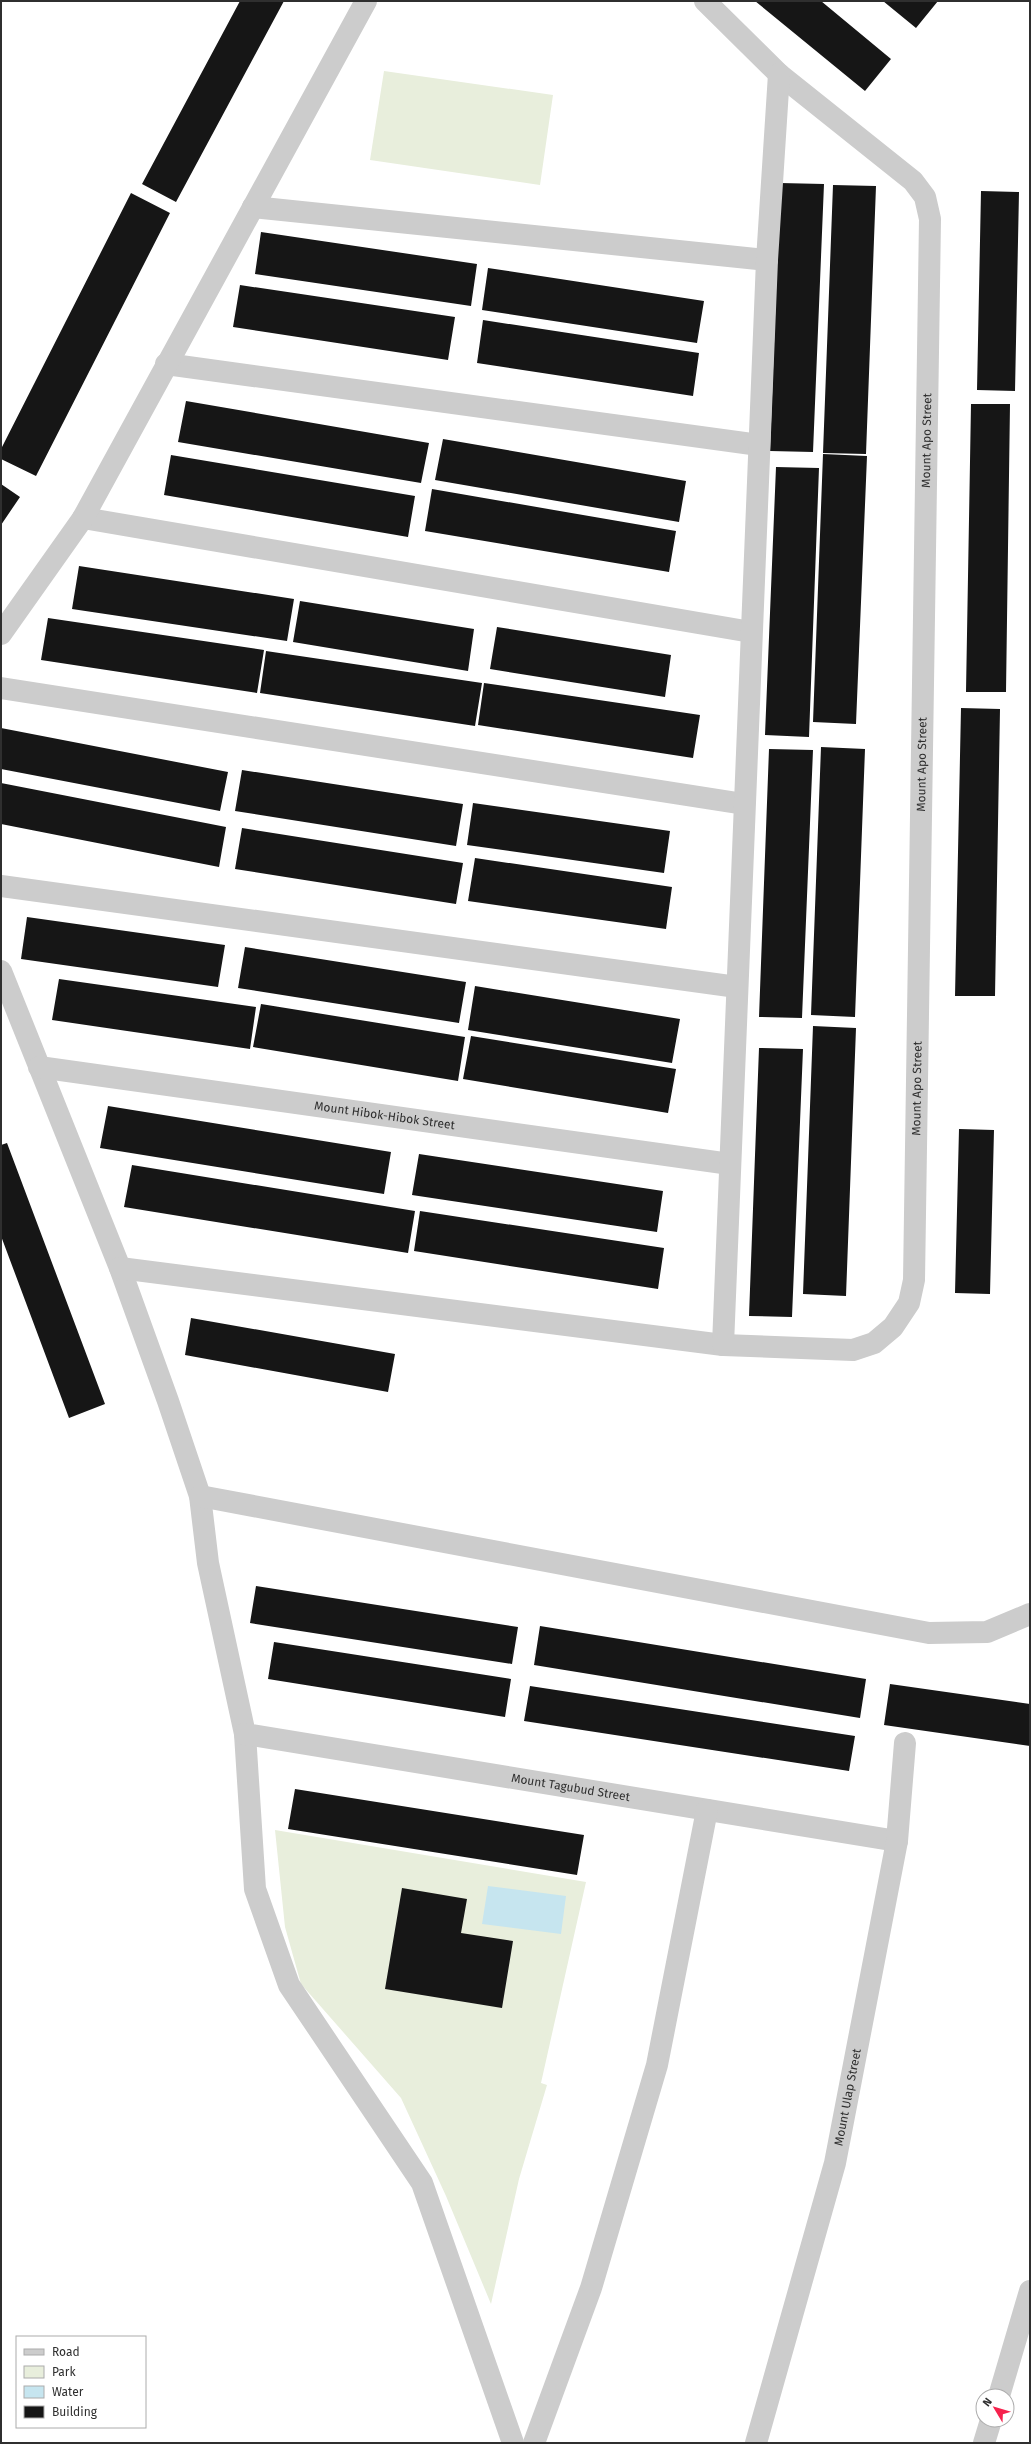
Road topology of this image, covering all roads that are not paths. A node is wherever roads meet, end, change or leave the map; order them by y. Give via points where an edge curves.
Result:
1 (366, 1) edge
2 (705, 1) edge
3 (780, 74) junction
4 (253, 207) junction
5 (767, 260) junction
6 (166, 364) junction
7 (759, 445) junction
8 (83, 518) junction
9 (751, 632) junction
10 (1, 634) edge
11 (1, 688) edge
12 (744, 804) junction
13 (1, 886) edge
14 (1, 971) edge
15 (737, 987) junction
16 (39, 1067) junction
17 (730, 1164) junction
18 (120, 1268) junction
19 (723, 1345) junction
20 (200, 1496) junction
21 (1030, 1614) edge
22 (245, 1734) junction
23 (905, 1743) dead end
24 (707, 1810) junction
25 (897, 1841) junction
26 (1030, 2291) edge
27 (1000, 2388) edge
28 (989, 2428) edge
29 (513, 2443) edge
30 (534, 2443) edge
31 (756, 2443) edge
32 (984, 2443) edge

1 - 4 street
2 - 3 street
3 - 5 street
3 - 19 street, Mount Apo Street via 900,169 925,197 930,219 914,1280 909,1303 893,1327 874,1343 853,1350
4 - 5 street
4 - 6 street
5 - 7 street
6 - 7 street
6 - 8 street
7 - 9 street
8 - 9 street
8 - 10 street
9 - 12 street
11 - 12 street
12 - 15 street
13 - 15 street
14 - 16 street
15 - 17 street
16 - 17 street, Mount Hibok-Hibok Street
16 - 18 street
17 - 19 street
18 - 19 street, Mount Apo Street
18 - 20 street
20 - 21 street via 929,1633 987,1632
20 - 22 street via 208,1563
22 - 24 street, Mount Tagubud Street
22 - 29 street via 255,1889 289,1985 422,2183
23 - 25 street, Mount Ulap Street
24 - 25 street, Mount Tagubud Street
24 - 30 street via 657,2065 591,2288
25 - 31 street, Mount Ulap Street via 835,2163
26 - 27 street
28 - 32 street

